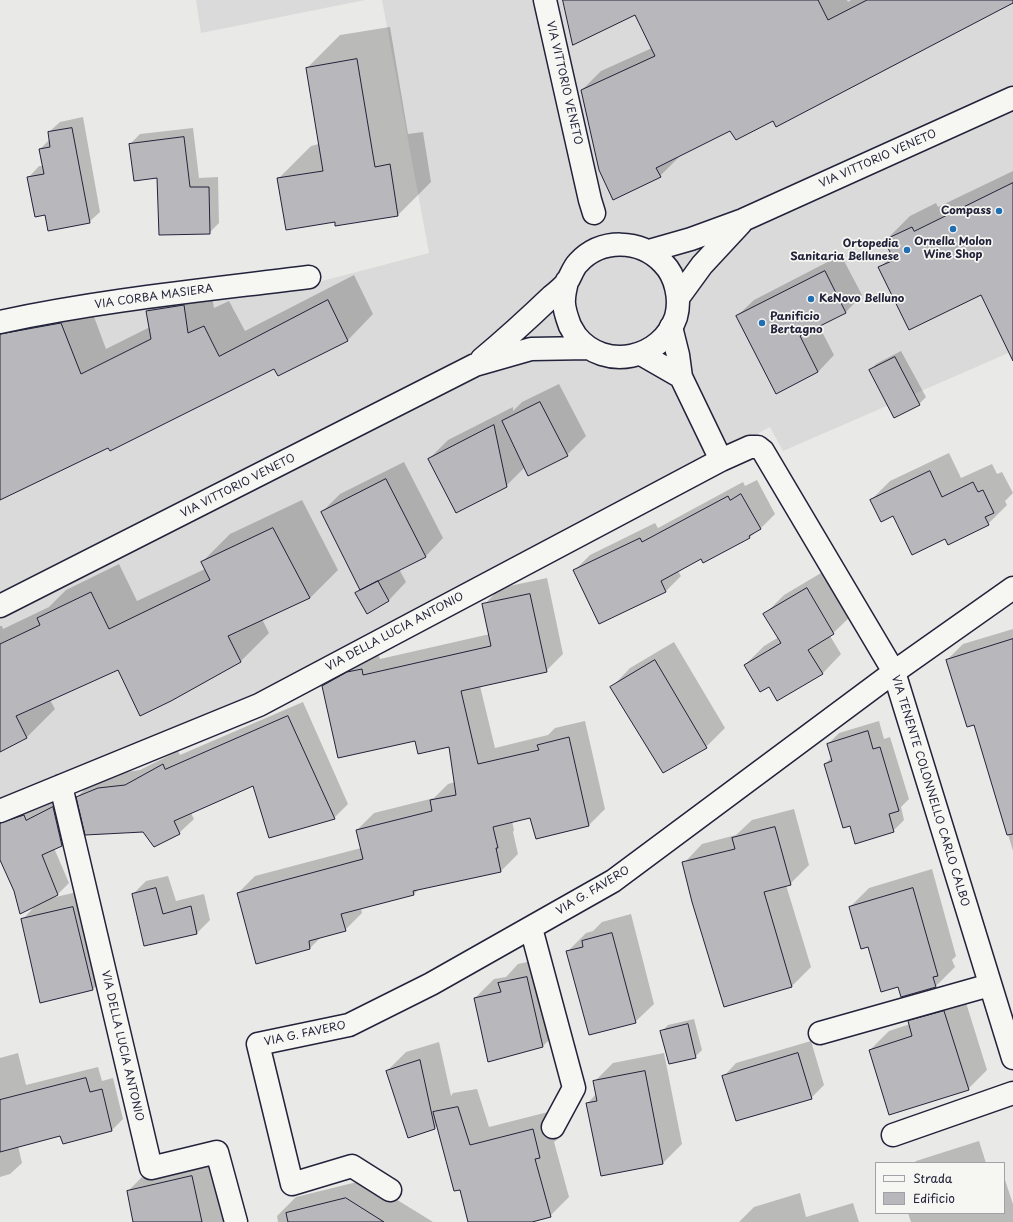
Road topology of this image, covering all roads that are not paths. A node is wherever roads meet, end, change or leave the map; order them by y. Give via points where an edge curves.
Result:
1 (545, 0) edge
2 (1013, 98) edge
3 (594, 213) dead end
4 (743, 220) junction
5 (649, 251) junction
6 (309, 277) dead end
7 (567, 281) junction
8 (678, 298) junction
9 (0, 322) edge
10 (671, 327) junction
11 (589, 348) junction
12 (641, 354) junction
13 (475, 365) junction
14 (681, 377) junction
15 (721, 460) junction
16 (1013, 588) edge
17 (0, 606) edge
18 (894, 672) junction
19 (61, 786) junction
20 (0, 811) edge
21 (531, 928) junction
22 (990, 985) junction
23 (820, 1033) dead end
24 (1013, 1058) edge
25 (1013, 1094) edge
26 (553, 1127) dead end
27 (893, 1135) dead end
28 (390, 1190) dead end
29 (236, 1222) edge

1 - 3 street, VIA VITTORIO VENETO
2 - 4 street, VIA VITTORIO VENETO
4 - 5 street, VIA VITTORIO VENETO
4 - 8 street, VIA VITTORIO VENETO via 702,265
5 - 7 street, VIA VITTORIO VENETO via 631,244 610,244 592,251 577,264
5 - 8 street, VIA VITTORIO VENETO via 664,264 674,281
6 - 9 street, VIA CORBA MASIERA via 44,312
7 - 11 street, VIA VITTORIO VENETO via 564,300 568,320 576,336
7 - 13 street, VIA VITTORIO VENETO via 520,327
8 - 10 street, VIA VITTORIO VENETO via 676,316
10 - 12 street, VIA VITTORIO VENETO via 656,345
10 - 14 street
11 - 12 street, VIA VITTORIO VENETO via 606,356 623,358
11 - 13 street, VIA VITTORIO VENETO via 531,349
12 - 14 street
13 - 17 street, VIA VITTORIO VENETO
14 - 15 street
15 - 18 street, VIA TENENTE COLONNELLO CARLO CALBO via 750,447 758,447 763,451
15 - 19 street, VIA DELLA LUCIA ANTONIO via 259,705
16 - 18 street, VIA G. FAVERO
18 - 21 street, VIA G. FAVERO via 613,882
18 - 22 street, VIA TENENTE COLONNELLO CARLO CALBO
19 - 20 street, VIA DELLA LUCIA ANTONIO
19 - 29 street, VIA DELLA LUCIA ANTONIO via 151,1168 217,1152
21 - 26 street via 574,1088
21 - 28 street, VIA G. FAVERO via 431,984 349,1025 258,1044 292,1184 352,1166
22 - 23 street
22 - 24 street, VIA TENENTE COLONNELLO CARLO CALBO
25 - 27 street

